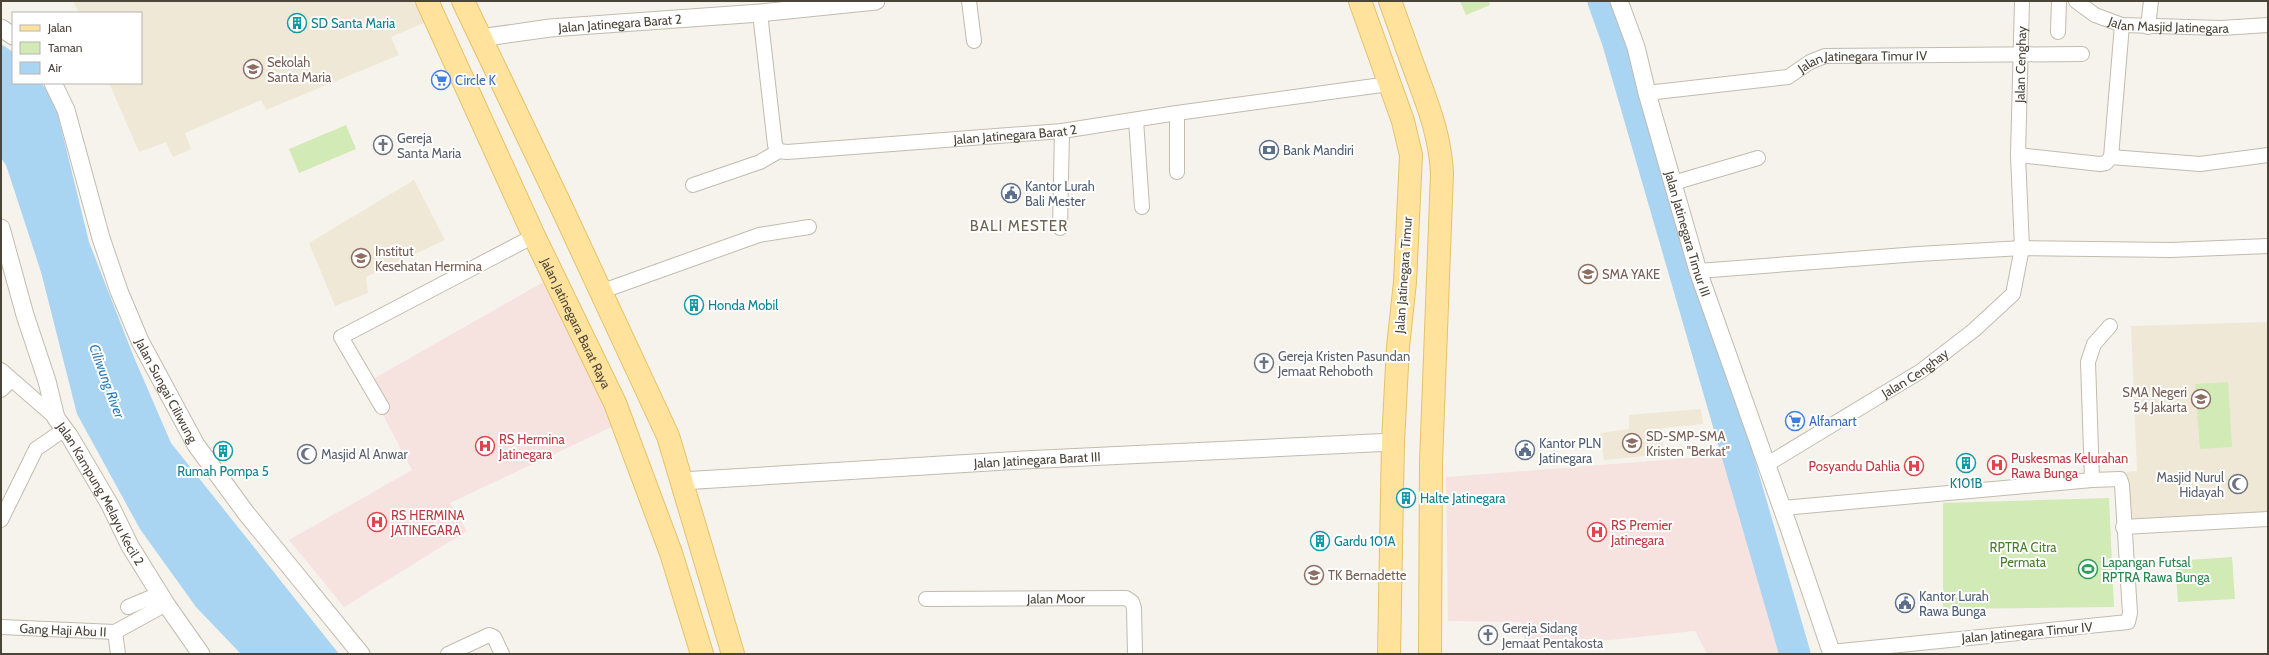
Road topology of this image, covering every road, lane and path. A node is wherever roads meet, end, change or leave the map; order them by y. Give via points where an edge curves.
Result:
1 (427, 1) edge
2 (462, 1) edge
3 (876, 1) edge
4 (969, 1) edge
5 (1360, 1) edge
6 (1390, 1) edge
7 (1619, 1) edge
8 (2022, 1) edge
9 (2060, 1) edge
10 (2076, 1) edge
11 (2151, 1) edge
12 (760, 13) junction
13 (2122, 25) junction
14 (2268, 25) edge
15 (2148, 27) junction
16 (1, 28) edge
17 (2058, 32) dead end
18 (12, 35) edge
19 (480, 38) junction
20 (974, 41) dead end
21 (2020, 53) junction
22 (2082, 54) dead end
23 (53, 84) edge
24 (1389, 84) junction
25 (1646, 94) junction
26 (1178, 113) junction
27 (1136, 120) junction
28 (1062, 131) junction
29 (778, 151) junction
30 (2018, 155) junction
31 (2268, 155) edge
32 (2111, 157) junction
33 (1758, 158) dead end
34 (1178, 172) dead end
35 (1673, 183) junction
36 (694, 185) dead end
37 (1142, 207) dead end
38 (810, 227) dead end
39 (1, 228) edge
40 (1060, 228) dead end
41 (534, 236) junction
42 (2268, 246) edge
43 (2022, 248) junction
44 (1698, 271) junction
45 (600, 292) junction
46 (2110, 326) dead end
47 (1, 370) edge
48 (11, 380) junction
49 (1, 390) edge
50 (382, 408) dead end
51 (60, 424) junction
52 (1393, 442) junction
53 (1766, 465) junction
54 (2092, 480) junction
55 (681, 481) junction
56 (1782, 508) junction
57 (2268, 519) edge
58 (1, 520) edge
59 (2124, 527) junction
60 (163, 599) junction
61 (926, 599) dead end
62 (128, 607) dead end
63 (1, 627) edge
64 (115, 632) junction
65 (1830, 653) edge
66 (118, 654) edge
67 (201, 654) edge
68 (361, 654) edge
69 (448, 654) edge
70 (502, 654) edge
71 (702, 654) edge
72 (733, 654) edge
73 (1135, 654) edge
74 (1390, 654) edge
75 (1430, 654) edge

1 - 41 main road, Jalan Jatinegara Barat Raya
2 - 19 main road
3 - 12 street, Jalan Jatinegara Barat 2
4 - 20 street
5 - 24 main road, Jalan Jatinegara Timur
6 - 75 main road via 1427,99 1441,150 1431,462
7 - 25 street, Jalan Jatinegara Timur III via 1636,46
8 - 21 street, Jalan Cenghay
9 - 17 street
10 - 13 street, Jalan Masjid Jatinegara via 2095,15
11 - 15 street
12 - 19 street, Jalan Jatinegara Barat 2 via 550,28
12 - 29 street via 775,145
13 - 15 street, Jalan Masjid Jatinegara
13 - 32 street
14 - 15 street, Jalan Masjid Jatinegara via 2221,28
16 - 18 street
19 - 45 main road
21 - 22 street, Jalan Jatinegara Timur IV
21 - 25 street, Jalan Jatinegara Timur IV via 1825,56 1810,62 1788,77
21 - 30 street, Jalan Cenghay
23 - 68 street, Jalan Sungai Ciliwung via 66,110 101,238 119,291 140,340 176,408 196,445 246,513
24 - 26 street, Jalan Jatinegara Barat 2
24 - 52 main road, Jalan Jatinegara Timur via 1403,121 1411,155
25 - 35 street, Jalan Jatinegara Timur III
26 - 27 street, Jalan Jatinegara Barat 2
26 - 34 street
27 - 28 street, Jalan Jatinegara Barat 2
27 - 37 street
28 - 29 street, Jalan Jatinegara Barat 2
28 - 40 street
29 - 36 street via 760,162
30 - 32 street via 2100,164 2106,163
30 - 43 street, Jalan Cenghay
31 - 32 street via 2200,164
33 - 35 street
35 - 44 street, Jalan Jatinegara Timur III
38 - 45 street via 759,235
39 - 51 street, Jalan Kampung Melayu Kecil 2 via 25,316
41 - 50 street via 341,337
41 - 71 main road, Jalan Jatinegara Barat Raya via 554,272 625,427 671,553
42 - 43 street via 2171,250
43 - 44 street
43 - 53 street, Jalan Cenghay via 2013,294 1974,330 1921,372
44 - 53 street, Jalan Jatinegara Timur III
45 - 55 main road via 668,436
46 - 54 street via 2094,344 2088,362
47 - 48 street
48 - 49 street
48 - 51 street
51 - 58 street via 36,449
51 - 60 street, Jalan Kampung Melayu Kecil 2 via 110,505 130,546
52 - 55 street, Jalan Jatinegara Barat III via 1023,460
52 - 74 main road, Jalan Jatinegara Timur
53 - 56 street, Jalan Jatinegara Timur IV
54 - 56 street, Jalan Jatinegara Timur IV
54 - 59 street, Jalan Jatinegara Timur IV via 2120,480
55 - 72 main road
56 - 65 street, Jalan Jatinegara Timur IV
57 - 59 street
59 - 65 street, Jalan Jatinegara Timur IV via 2130,613 2128,622
60 - 62 street
60 - 64 street, Gang Haji Abu II
60 - 67 street, Jalan Kampung Melayu Kecil 2
61 - 73 street, Jalan Moor via 1126,598 1132,602 1134,608
63 - 64 street, Gang Haji Abu II
64 - 66 street
69 - 70 street via 489,635 494,637

